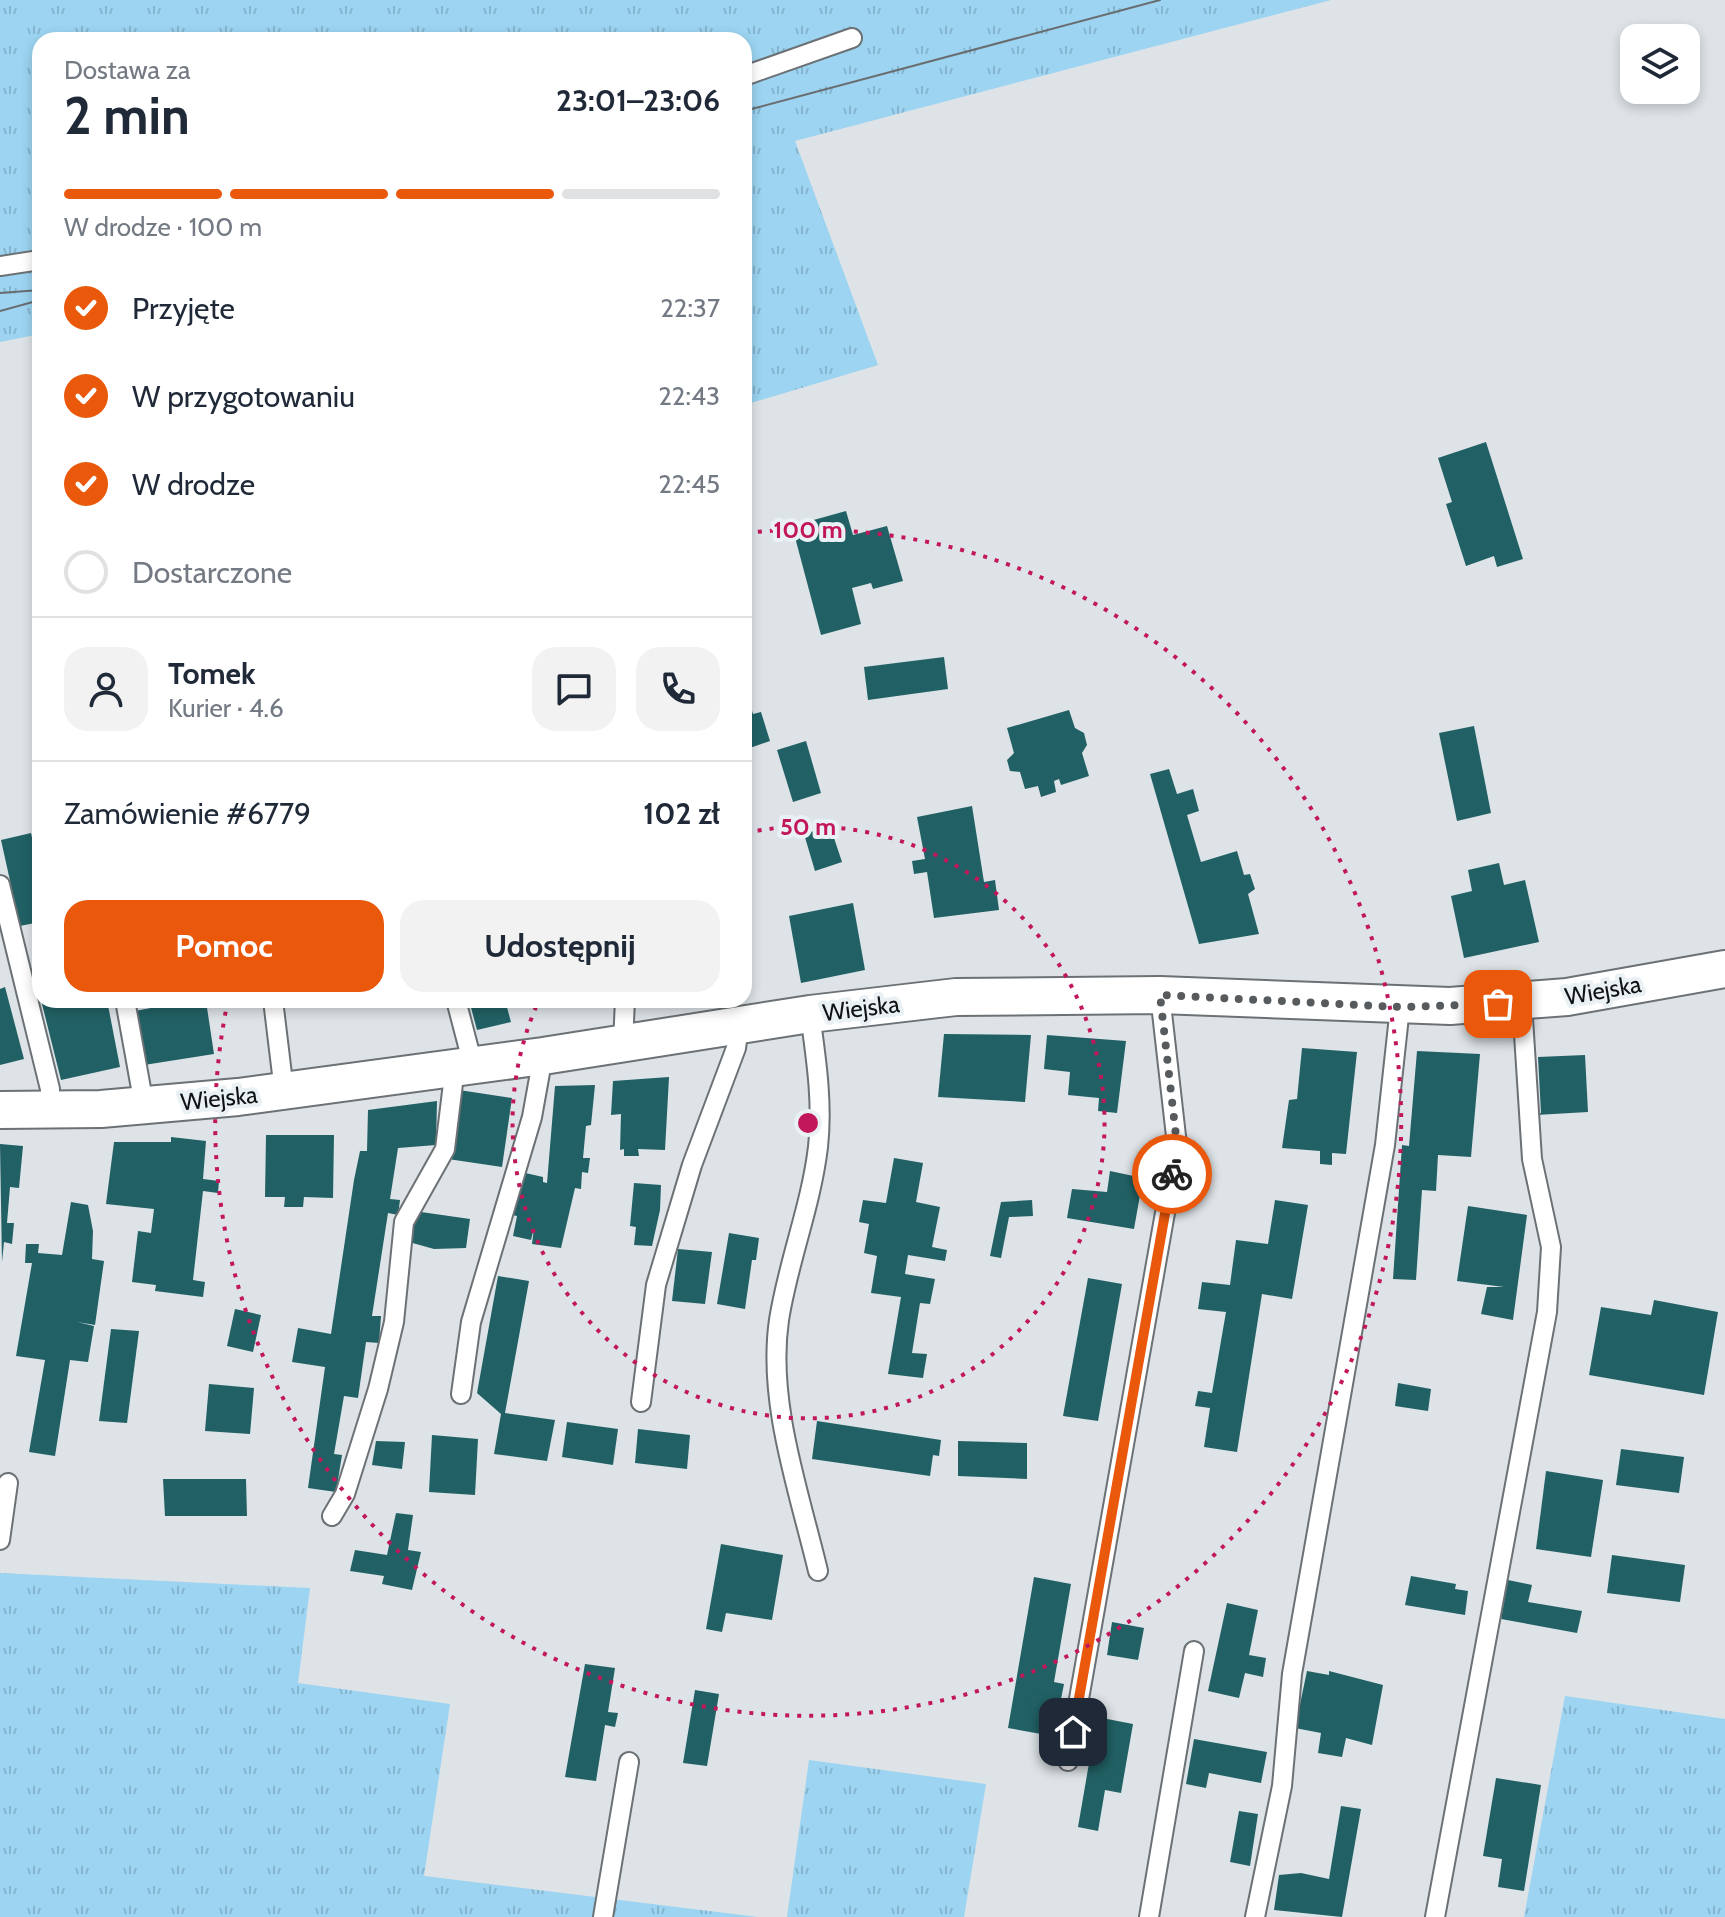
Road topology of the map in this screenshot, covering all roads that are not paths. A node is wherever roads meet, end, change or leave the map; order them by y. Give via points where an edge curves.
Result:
1 (852, 38) dead end
2 (752, 73) edge
3 (32, 261) edge
4 (0, 266) edge
5 (0, 885) edge
6 (1725, 969) edge
7 (1160, 995) junction
8 (1522, 1003) junction
9 (1400, 1007) junction
10 (126, 1008) edge
11 (274, 1008) edge
12 (457, 1008) edge
13 (625, 1008) edge
14 (810, 1014) junction
15 (739, 1026) junction
16 (623, 1043) junction
17 (543, 1056) junction
18 (464, 1066) junction
19 (284, 1091) junction
20 (144, 1105) junction
21 (0, 1110) edge
22 (50, 1111) junction
23 (461, 1394) dead end
24 (641, 1402) dead end
25 (8, 1483) dead end
26 (332, 1516) dead end
27 (0, 1540) edge
28 (818, 1571) dead end
29 (1194, 1651) dead end
30 (1068, 1761) dead end
31 (629, 1762) dead end
32 (603, 1917) edge
33 (1149, 1917) edge
34 (1255, 1917) edge
35 (1435, 1917) edge

1 - 2 lane
3 - 4 lane
5 - 22 lane via 50,1089
6 - 8 street, Wiejska
7 - 9 street, Wiejska
7 - 14 street, Wiejska via 956,997
7 - 30 lane via 1177,1145
8 - 9 street, Wiejska
8 - 35 lane via 1532,1159 1551,1247 1547,1312
9 - 34 lane via 1385,1145 1292,1674 1282,1786
10 - 20 lane
11 - 19 lane
12 - 18 lane
13 - 16 lane
14 - 15 street, Wiejska
14 - 28 lane via 819,1080 818,1146 779,1320 778,1388
15 - 16 street, Wiejska
15 - 24 lane via 656,1285
16 - 17 street, Wiejska
17 - 18 street, Wiejska
17 - 23 lane via 532,1117 471,1322
18 - 19 street, Wiejska
18 - 26 lane via 445,1149 404,1222 394,1322 378,1389 345,1494
19 - 20 street, Wiejska
20 - 22 street, Wiejska
21 - 22 street, Wiejska
25 - 27 lane
29 - 33 lane
31 - 32 lane

